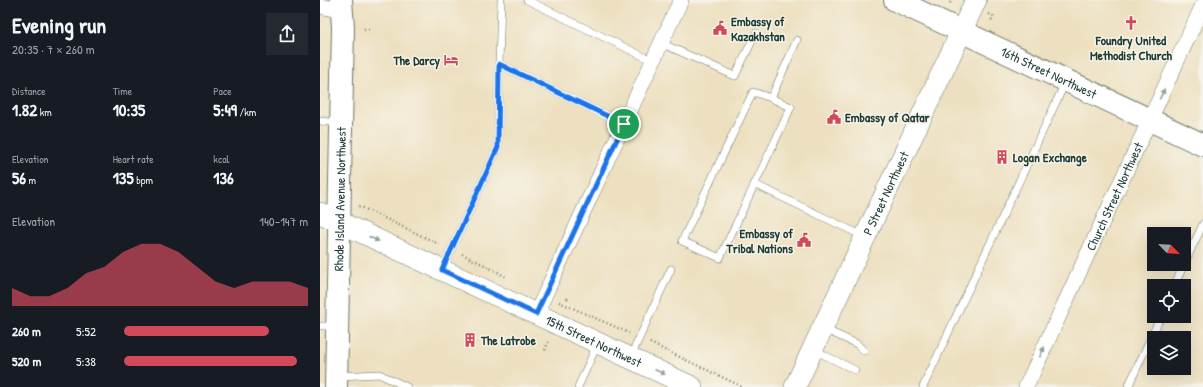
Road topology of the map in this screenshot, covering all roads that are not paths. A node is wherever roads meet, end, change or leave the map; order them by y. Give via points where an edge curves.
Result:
1 (501, 0) edge
2 (527, 0) edge
3 (681, 0) edge
4 (895, 0) edge
5 (976, 0) edge
6 (342, 4) edge
7 (1203, 5) edge
8 (320, 6) edge
9 (961, 31) junction
10 (756, 33) dead end
11 (797, 40) dead end
12 (661, 43) junction
13 (653, 61) junction
14 (499, 64) junction
15 (1066, 80) junction
16 (771, 98) junction
17 (1150, 120) junction
18 (330, 122) edge
19 (624, 124) junction
20 (1203, 145) edge
21 (754, 184) junction
22 (329, 218) edge
23 (1203, 224) edge
24 (865, 236) junction
25 (671, 269) dead end
26 (442, 270) junction
27 (1177, 279) edge
28 (536, 314) junction
29 (1157, 323) edge
30 (329, 326) edge
31 (822, 328) junction
32 (598, 343) junction
33 (812, 349) junction
34 (864, 351) dead end
35 (630, 358) junction
36 (855, 370) dead end
37 (336, 382) edge
38 (407, 387) edge
39 (578, 387) edge
40 (692, 387) edge
41 (795, 387) edge
42 (923, 387) edge
43 (1026, 387) edge
44 (1128, 387) edge

1 - 14 lane
2 - 13 lane
3 - 12 street
4 - 9 main road, 16th Street Northwest
5 - 9 main road, P Street Northwest
6 - 8 street
6 - 18 main road, Rhode Island Avenue Northwest
17 -> 7 street, Church Street Northwest
9 - 15 main road, 16th Street Northwest
9 - 24 main road, P Street Northwest
10 - 12 lane via 735,76
11 - 16 lane
12 - 13 street
13 - 19 street
14 - 19 lane
14 - 26 lane via 498,147
15 - 17 main road, 16th Street Northwest
15 - 42 lane
16 - 21 lane via 791,107
16 - 21 lane via 753,92 682,241 720,258
17 - 20 main road, 16th Street Northwest
43 -> 17 street, Church Street Northwest
18 - 22 main road, Rhode Island Avenue Northwest
19 - 28 street
21 - 24 lane
22 -> 26 main road, 15th Street Northwest
22 - 30 main road, Rhode Island Avenue Northwest
23 - 27 lane
24 - 31 main road, P Street Northwest
25 - 35 lane
26 - 28 main road, 15th Street Northwest
28 - 32 main road, 15th Street Northwest
29 - 44 lane
30 - 37 main road, Rhode Island Avenue Northwest
31 - 33 main road, P Street Northwest
31 - 34 lane via 857,344
32 - 35 main road, 15th Street Northwest
32 - 39 lane
33 - 36 lane
33 - 41 main road, P Street Northwest
35 -> 40 main road, 15th Street Northwest
37 - 38 lane via 380,374

